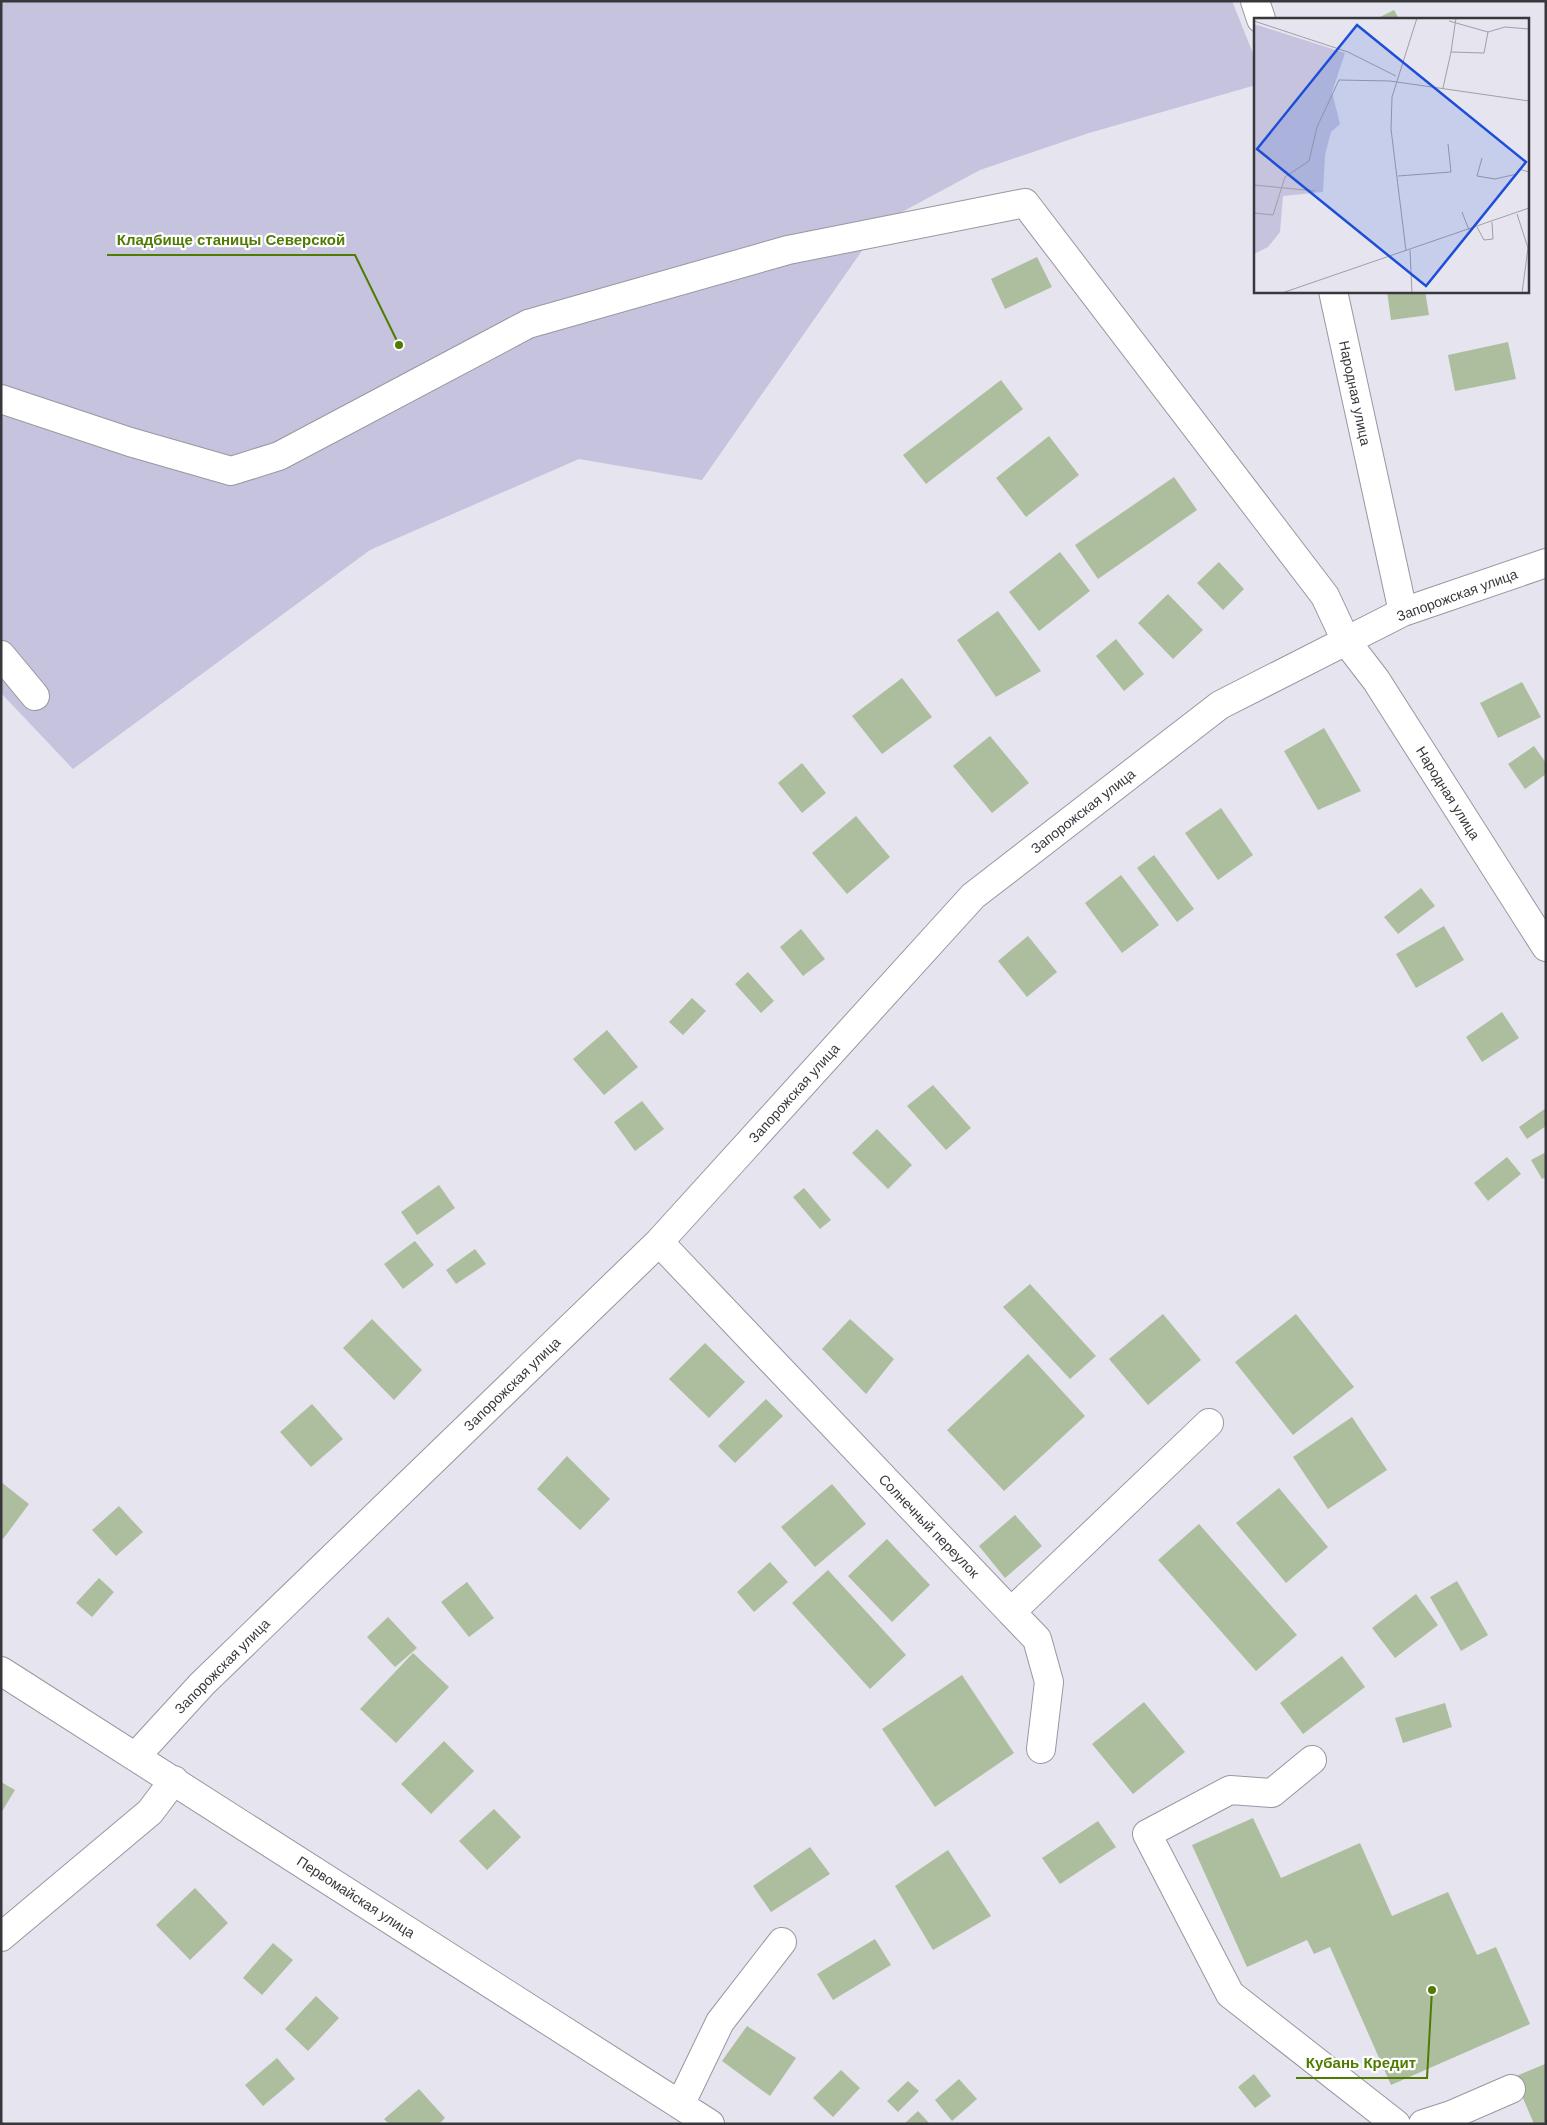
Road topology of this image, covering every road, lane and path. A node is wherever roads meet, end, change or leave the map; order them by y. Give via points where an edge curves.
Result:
1 (1255, 1) edge
2 (1261, 18) edge
3 (1333, 292) edge
4 (1, 399) edge
5 (1546, 563) edge
6 (1404, 612) junction
7 (1346, 641) junction
8 (1, 655) edge
9 (35, 696) dead end
10 (1546, 947) edge
11 (659, 1242) junction
12 (1209, 1423) dead end
13 (1011, 1612) junction
14 (1, 1671) edge
15 (1042, 1749) dead end
16 (136, 1756) junction
17 (1312, 1760) dead end
18 (174, 1780) junction
19 (1, 1937) edge
20 (782, 1942) dead end
21 (1511, 2089) dead end
22 (680, 2105) junction
23 (1453, 2119) edge
24 (710, 2124) edge
25 (1396, 2124) edge
26 (1424, 2124) edge

1 - 2 street
3 - 6 street, Народная улица
4 - 7 street, Народная улица via 231,471 279,456 528,324 788,250 1025,203 1325,596
5 - 6 street, Запорожская улица
6 - 7 street, Запорожская улица
7 - 10 street, Народная улица via 1376,680
7 - 11 street, Запорожская улица via 1220,705 973,896
8 - 9 street
11 - 13 street, Солнечный переулок
11 - 16 street, Запорожская улица via 202,1684
12 - 13 street
13 - 15 street, Солнечный переулок via 1037,1639 1049,1682
14 - 16 street, Первомайская улица
16 - 18 street, Первомайская улица
17 - 25 street via 1272,1793 1230,1790 1147,1834 1230,1994
18 - 19 street via 150,1812
18 - 22 street, Первомайская улица
20 - 22 street via 720,2022
21 - 23 street
22 - 24 street, Первомайская улица
23 - 26 street

